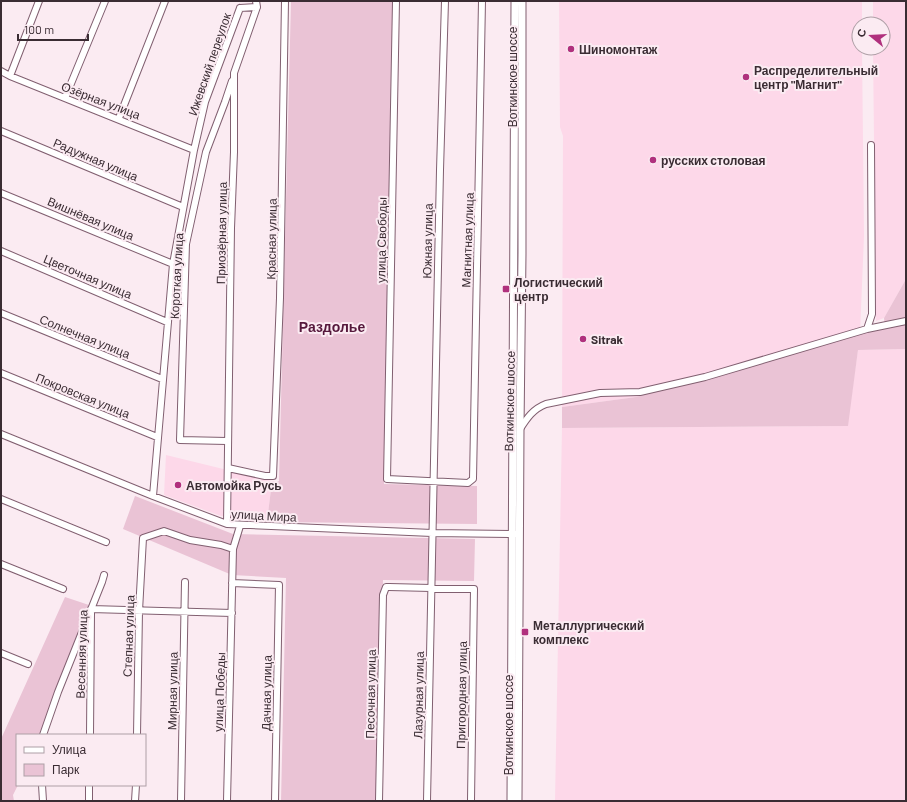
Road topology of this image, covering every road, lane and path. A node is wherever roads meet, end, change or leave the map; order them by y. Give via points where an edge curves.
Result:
1 (39, 1) edge
2 (105, 1) edge
3 (165, 1) edge
4 (238, 1) edge
5 (285, 1) edge
6 (396, 1) edge
7 (445, 1) edge
8 (482, 1) edge
9 (515, 1) edge
10 (522, 1) edge
11 (256, 4) edge
12 (240, 8) junction
13 (1, 71) edge
14 (234, 73) junction
15 (10, 76) junction
16 (65, 98) junction
17 (119, 118) junction
18 (1, 132) edge
19 (871, 145) dead end
20 (194, 150) junction
21 (1, 193) edge
22 (183, 207) junction
23 (1, 251) edge
24 (172, 264) junction
25 (1, 313) edge
26 (906, 321) edge
27 (167, 322) junction
28 (868, 329) junction
29 (1, 373) edge
30 (162, 379) junction
31 (520, 429) junction
32 (1, 434) edge
33 (157, 437) junction
34 (227, 441) junction
35 (228, 468) junction
36 (433, 481) junction
37 (152, 496) junction
38 (1, 499) edge
39 (227, 524) junction
40 (240, 526) junction
41 (432, 533) junction
42 (516, 534) junction
43 (106, 542) dead end
44 (233, 549) junction
45 (1, 564) edge
46 (104, 575) dead end
47 (185, 582) dead end
48 (232, 583) junction
49 (431, 588) junction
50 (63, 589) dead end
51 (91, 609) junction
52 (139, 610) junction
53 (185, 611) junction
54 (232, 613) junction
55 (1, 653) edge
56 (28, 664) dead end
57 (43, 734) edge
58 (90, 734) edge
59 (137, 734) edge
60 (42, 786) edge
61 (89, 786) edge
62 (136, 786) edge
63 (43, 801) edge
64 (88, 801) edge
65 (135, 801) edge
66 (181, 801) edge
67 (227, 801) edge
68 (275, 801) edge
69 (379, 801) edge
70 (427, 801) edge
71 (471, 801) edge
72 (511, 801) edge
73 (518, 801) edge

1 - 15 street
2 - 16 street
3 - 17 street
4 - 12 street
5 - 35 street, Красная улица via 281,283 273,476
6 - 36 street, улица Свободы via 387,479
7 - 36 street, Южная улица
8 - 36 street, Магнитная улица via 473,479 468,483
9 - 42 main road, Воткинское шоссе
10 - 31 main road, Воткинское шоссе
11 - 12 street
11 - 14 street, Приозёрная улица
12 - 20 street, Ижевский переулок via 205,102
13 - 15 street, Озёрная улица
14 - 34 street, Приозёрная улица
14 - 34 street, Короткая улица via 206,152 186,244 180,440
15 - 16 street, Озёрная улица
16 - 17 street, Озёрная улица
17 - 20 street, Озёрная улица
18 - 22 street, Радужная улица
19 - 28 street via 872,314
20 - 22 street, Ижевский переулок
21 - 24 street, Вишнёвая улица
22 - 24 street, Ижевский переулок
23 - 27 street, Цветочная улица
24 - 27 street, Ижевский переулок
25 - 30 street, Солнечная улица
26 - 28 street
27 - 30 street, Ижевский переулок
28 - 31 street via 705,377 640,392 600,393 546,404 531,413
29 - 33 street, Покровская улица
30 - 33 street, Ижевский переулок
31 - 42 main road, Воткинское шоссе
32 - 37 street, улица Мира
33 - 37 street, Ижевский переулок
34 - 35 street, Приозёрная улица
35 - 39 street, Приозёрная улица
36 - 41 street, Южная улица
37 - 39 street, улица Мира
38 - 43 street
39 - 40 street, улица Мира
40 - 41 street, улица Мира
40 - 44 street, улица Победы
41 - 42 street, улица Мира
41 - 49 street, Лазурная улица
42 - 72 main road, Воткинское шоссе
42 - 73 main road, Воткинское шоссе
44 - 48 street, улица Победы
44 - 52 street, Степная улица via 190,540 164,531 143,538
45 - 50 street
46 - 51 street, Весенняя улица
47 - 53 street, Мирная улица
48 - 54 street, улица Победы
48 - 68 street, Дачная улица via 279,585
49 - 69 street, Песочная улица via 386,588 383,596
49 - 70 street, Лазурная улица
49 - 71 street, Пригородная улица via 474,588
51 - 52 street
51 - 57 street
51 - 58 street, Весенняя улица
52 - 53 street
52 - 59 street, Степная улица
53 - 54 street
53 - 66 street, Мирная улица
54 - 67 street, улица Победы
55 - 56 street
60 - 63 street
61 - 64 street
62 - 65 street

